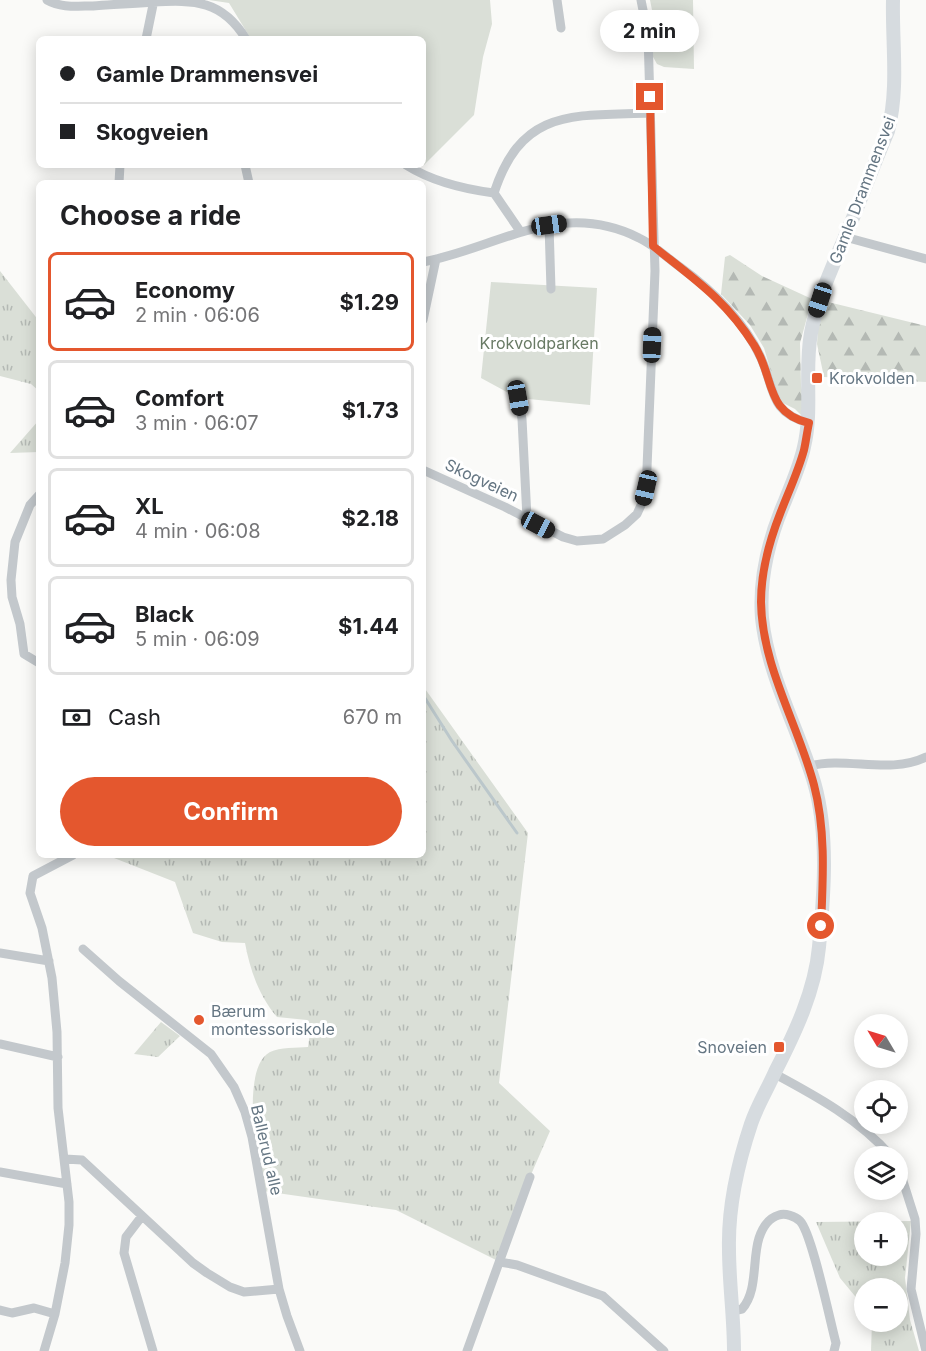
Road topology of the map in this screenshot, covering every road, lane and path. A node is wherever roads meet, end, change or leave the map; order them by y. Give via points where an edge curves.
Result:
1 (47, 0) edge
2 (557, 0) edge
3 (641, 0) edge
4 (893, 0) edge
5 (154, 1) edge
6 (561, 28) dead end
7 (147, 36) edge
8 (244, 36) edge
9 (650, 113) junction
10 (412, 168) edge
11 (494, 193) junction
12 (549, 225) junction
13 (520, 231) junction
14 (845, 237) junction
15 (653, 246) junction
16 (436, 259) junction
17 (926, 259) edge
18 (426, 261) edge
19 (551, 289) dead end
20 (426, 306) edge
21 (518, 398) dead end
22 (809, 423) junction
23 (426, 471) edge
24 (36, 498) edge
25 (527, 518) junction
26 (36, 661) edge
27 (926, 757) edge
28 (809, 766) junction
29 (67, 858) edge
30 (83, 949) dead end
31 (0, 953) edge
32 (50, 961) junction
33 (0, 1044) edge
34 (58, 1057) junction
35 (775, 1074) junction
36 (882, 1146) edge
37 (65, 1159) junction
38 (0, 1172) edge
39 (530, 1177) dead end
40 (67, 1184) junction
41 (908, 1196) edge
42 (142, 1216) junction
43 (921, 1234) edge
44 (500, 1262) junction
45 (279, 1289) junction
46 (0, 1310) edge
47 (733, 1311) junction
48 (56, 1314) junction
49 (44, 1351) edge
50 (153, 1351) edge
51 (300, 1351) edge
52 (467, 1351) edge
53 (664, 1351) edge
54 (734, 1351) edge
55 (834, 1351) edge
56 (926, 1351) edge

1 - 5 street via 65,6
2 - 6 street
3 - 9 street, Skogveien via 648,35
4 - 14 main road, Gamle Drammensvei via 892,114
5 - 7 street
5 - 8 street via 188,1 215,7
9 - 11 street via 571,117 539,128 510,157
9 - 15 street, Skogveien
10 - 11 street via 445,183
11 - 13 street
12 - 13 street
12 - 15 street via 594,224 629,233
12 - 19 street
13 - 16 street
14 - 17 street
14 - 22 main road, Gamle Drammensvei via 812,330
15 - 22 street via 729,309 756,348 780,408
15 - 25 street, Skogveien via 647,468 637,514 603,539 577,541
16 - 18 street
16 - 20 street
21 - 25 street, Skogveien
22 - 28 main road, Gamle Drammensvei via 801,458 770,544 761,604 772,664
23 - 25 street, Skogveien
24 - 26 street via 15,542 10,580 24,654
27 - 28 street via 893,766
28 - 35 main road, Gamle Drammensvei via 821,830 819,952 808,998
29 - 32 street via 33,876 30,892
30 - 45 street, Ballerud alle via 211,1054 234,1088 252,1137
31 - 32 street
32 - 34 street
33 - 34 street
34 - 37 street via 58,1108
35 - 36 street via 851,1120
35 - 47 main road, Gamle Drammensvei via 750,1126 736,1186 728,1246
37 - 40 street
37 - 42 street via 82,1160
38 - 40 street
39 - 44 street
40 - 48 street via 69,1225
41 - 43 street
42 - 45 street via 193,1263 230,1287 244,1292
42 - 50 street via 126,1237 124,1254
43 - 56 street via 911,1289
44 - 52 street
44 - 53 street via 603,1296
45 - 51 street, Ballerud alle
46 - 48 street via 12,1314 34,1308
47 - 54 main road, Gamle Drammensvei
47 - 55 street via 742,1309 749,1296 755,1256 765,1226 780,1214 789,1215 799,1219 810,1244 836,1343
48 - 49 street

